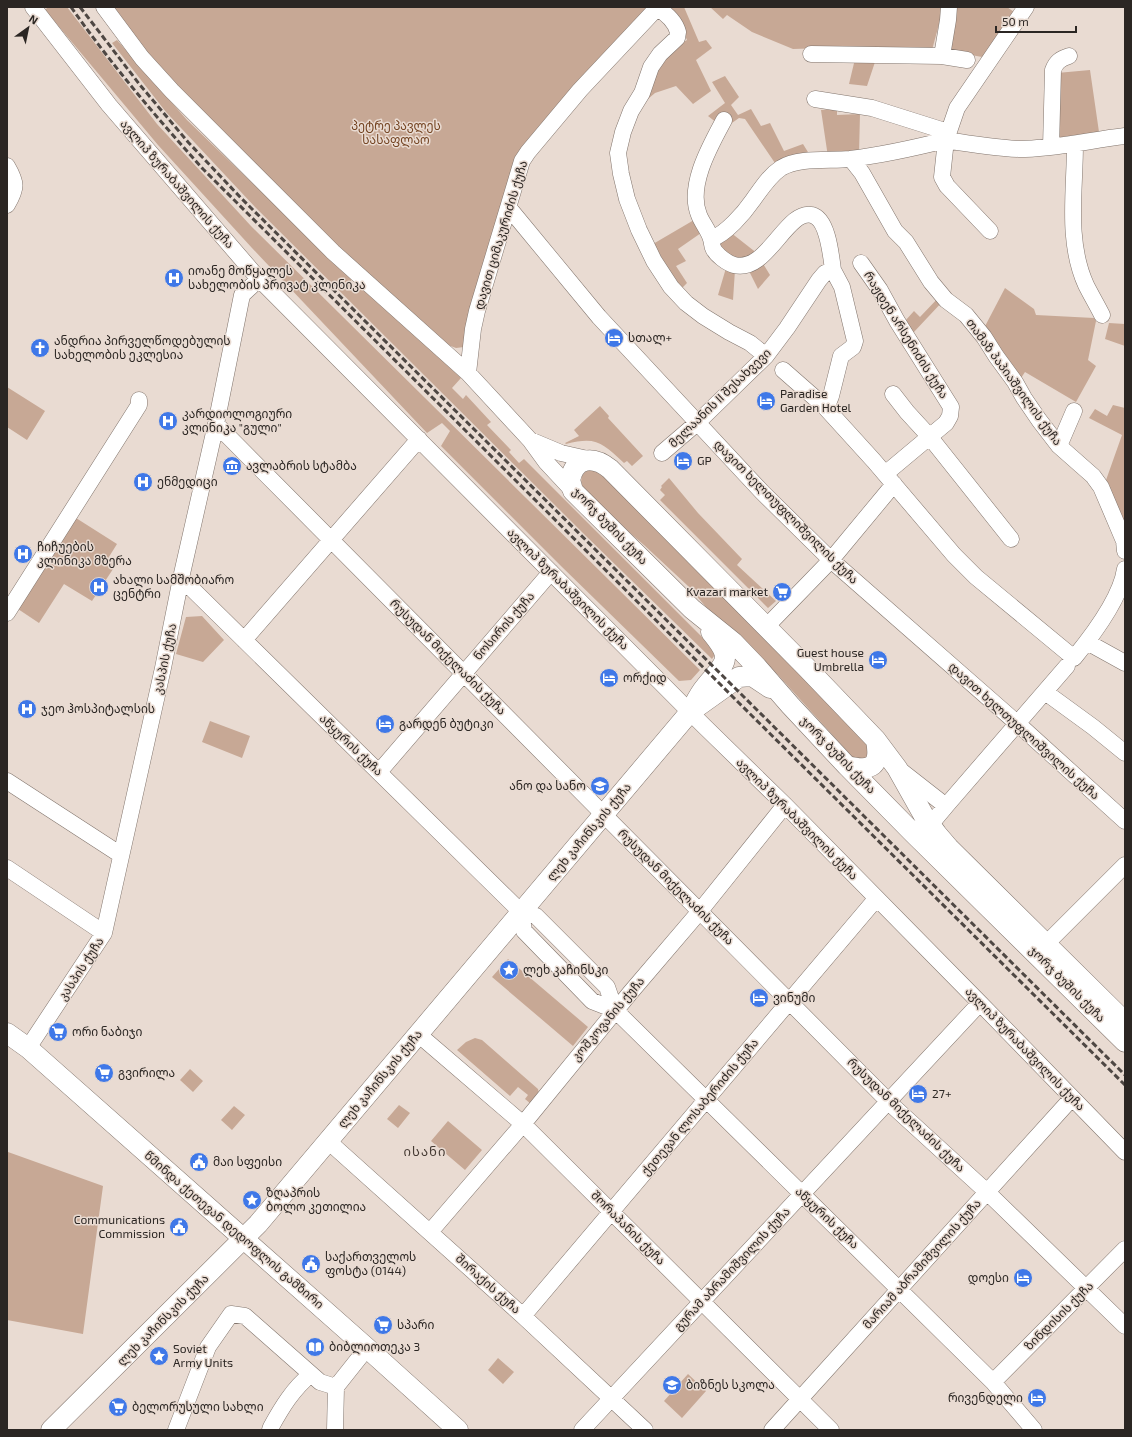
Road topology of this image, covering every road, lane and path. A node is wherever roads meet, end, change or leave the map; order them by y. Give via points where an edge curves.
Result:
1 (34, 7) edge
2 (104, 7) edge
3 (949, 7) edge
4 (1026, 7) edge
5 (658, 8) edge
6 (811, 54) dead end
7 (942, 56) junction
8 (1069, 56) dead end
9 (967, 60) dead end
10 (815, 99) dead end
11 (724, 120) dead end
12 (947, 136) junction
13 (1125, 136) edge
14 (1075, 144) junction
15 (1051, 147) junction
16 (851, 159) junction
17 (7, 166) edge
18 (7, 205) edge
19 (509, 208) junction
20 (990, 231) dead end
21 (711, 239) junction
22 (861, 263) dead end
23 (833, 270) junction
24 (259, 279) junction
25 (1102, 315) dead end
26 (766, 356) junction
27 (783, 370) dead end
28 (468, 373) junction
29 (893, 394) dead end
30 (139, 400) dead end
31 (824, 406) junction
32 (1074, 411) dead end
33 (697, 423) junction
34 (216, 424) junction
35 (929, 436) junction
36 (419, 439) junction
37 (530, 440) junction
38 (1060, 446) junction
39 (662, 453) dead end
40 (592, 460) junction
41 (889, 479) junction
42 (573, 491) junction
43 (331, 540) junction
44 (1011, 540) dead end
45 (1125, 551) edge
46 (831, 560) junction
47 (1125, 569) edge
48 (551, 572) junction
49 (181, 578) junction
50 (692, 609) junction
51 (7, 613) edge
52 (766, 627) junction
53 (244, 640) junction
54 (1087, 642) junction
55 (1070, 662) junction
56 (1125, 663) edge
57 (464, 673) junction
58 (1045, 692) junction
59 (790, 705) junction
60 (690, 712) junction
61 (1018, 724) junction
62 (876, 740) junction
63 (1125, 753) edge
64 (847, 766) junction
65 (897, 768) junction
66 (379, 772) junction
67 (7, 781) edge
68 (785, 805) junction
69 (946, 806) junction
70 (604, 814) junction
71 (1125, 821) edge
72 (930, 825) junction
73 (121, 856) junction
74 (1125, 865) edge
75 (7, 868) edge
76 (876, 899) junction
77 (700, 911) junction
78 (521, 912) junction
79 (104, 933) junction
80 (1046, 944) junction
81 (790, 1001) junction
82 (980, 1003) junction
83 (615, 1010) junction
84 (1125, 1022) edge
85 (7, 1033) edge
86 (418, 1034) junction
87 (1125, 1042) edge
88 (28, 1048) junction
89 (1072, 1098) junction
90 (706, 1100) junction
91 (889, 1101) junction
92 (523, 1124) junction
93 (328, 1141) junction
94 (1125, 1152) edge
95 (987, 1192) junction
96 (802, 1194) junction
97 (611, 1212) junction
98 (430, 1232) junction
99 (243, 1238) junction
100 (1125, 1249) edge
101 (1086, 1289) junction
102 (899, 1290) junction
103 (702, 1302) junction
104 (523, 1316) junction
105 (1125, 1326) edge
106 (368, 1348) junction
107 (311, 1374) junction
108 (993, 1382) junction
109 (336, 1387) junction
110 (612, 1398) junction
111 (800, 1399) junction
112 (51, 1430) edge
113 (176, 1430) edge
114 (270, 1430) edge
115 (335, 1430) edge
116 (458, 1430) edge
117 (582, 1430) edge
118 (645, 1430) edge
119 (772, 1430) edge
120 (831, 1430) edge
121 (1034, 1430) edge

1 - 24 street, ავლიპ ზურაბაშვილის ქუჩა via 109,105
2 - 28 street via 142,58 172,91 333,252
3 - 7 street
4 - 12 street via 957,108
5 - 19 street, დავით ციმაკურიძის ქუჩა via 580,90 528,152 522,161
5 - 26 street via 672,20 678,32 677,38 651,67 642,93 631,111 623,132 618,153 627,199 654,261 671,287 703,316 750,343
6 - 7 street
7 - 9 street
8 - 15 street via 1061,58 1053,70
10 - 12 street via 872,108
11 - 21 street via 709,148 696,193 699,215
12 - 15 street via 980,145 1018,149
12 - 16 street via 917,147
12 - 20 street via 942,177 947,186
13 - 14 street
14 - 15 street
14 - 25 street via 1072,215 1074,238 1086,285
16 - 21 street via 794,162 782,168 765,183 752,202 723,234
16 - 38 street, თამაზ პაპიაშვილის ქუჩა via 931,282 946,300 966,315 984,337 1035,415
17 - 18 street via 15,186
19 - 28 street, დავით ციმაკურიძის ქუჩა via 477,311
19 - 33 street, დავით ხელთუფლიშვილის ქუჩა via 600,317
21 - 23 street via 713,248 727,262 734,265 748,264 764,254 797,219 813,215 819,218 827,235
22 - 35 street, რაჟდენ არსენიძის ქუჩა via 951,407 946,423
23 - 26 street, მელაანის II შესახვევი via 825,273 819,280
23 - 31 street via 842,287 855,340 853,347 841,356 831,396
24 - 34 street, კასპის ქუჩა via 242,295
24 - 36 street, ავლიპ ზურაბაშვილის ქუჩა
26 - 33 street, მელაანის II შესახვევი
27 - 31 street
28 - 37 street
29 - 35 street
30 - 51 street via 139,405
31 - 41 street
32 - 38 street
33 - 39 street, მელაანის II შესახვევი
33 - 46 street, დავით ხელთუფლიშვილის ქუჩა
34 - 43 street, რუსუდან მიქელაძის ქუჩა
34 - 49 street, კასპის ქუჩა
35 - 41 street, რაჟდენ არსენიძის ქუჩა
35 - 44 street
36 - 43 street
36 - 48 street, ავლიპ ზურაბაშვილის ქუჩა
37 - 40 street via 557,451
37 - 42 street
38 - 45 street, თამაზ პაპიაშვილის ქუჩა via 1093,476 1101,487 1124,541
40 - 42 main road, ჯორჯ ბუშის ქუჩა via 580,463 574,470 570,480
40 - 52 main road, ჯორჯ ბუშის ქუჩა via 610,469
41 - 46 street, რაჟდენ არსენიძის ქუჩა
41 - 55 street via 954,555
42 - 50 main road, ჯორჯ ბუშის ქუჩა
43 - 53 street
43 - 57 street, რუსუდან მიქელაძის ქუჩა
46 - 52 street, რაჟდენ არსენიძის ქუჩა
46 - 61 street, დავით ხელთუფლიშვილის ქუჩა
47 - 54 street via 1115,596
48 - 57 street, ნოსირის ქუჩა
48 - 60 street, ავლიპ ზურაბაშვილის ქუჩა
49 - 53 street, აწყურის ქუჩა
49 - 73 street, კასპის ქუჩა
50 - 59 main road, ჯორჯ ბუშის ქუჩა via 733,642
50 - 60 main road, ლეხ კაჩინსკის ქუჩა via 726,653 720,670 703,688
52 - 62 main road, ჯორჯ ბუშის ქუჩა
53 - 66 street, აწყურის ქუჩა
54 - 55 street
54 - 56 street
55 - 58 street
57 - 66 street, ნოსირის ქუჩა
57 - 70 street, რუსუდან მიქელაძის ქუჩა
58 - 61 street
58 - 63 street
59 - 60 main road, ლეხ კაჩინსკის ქუჩა via 760,681 752,676 746,676 734,680
59 - 64 main road, ჯორჯ ბუშის ქუჩა
60 - 68 street, ავლიპ ზურაბაშვილის ქუჩა
60 - 70 main road, ლეხ კაჩინსკის ქუჩა
61 - 69 street
61 - 71 street, დავით ხელთუფლიშვილის ქუჩა
62 - 64 main road via 878,751 874,763 859,769
62 - 65 main road, ჯორჯ ბუშის ქუჩა
64 - 87 main road, ჯორჯ ბუშის ქუჩა
65 - 69 street
65 - 72 main road, ჯორჯ ბუშის ქუჩა
66 - 78 street, აწყურის ქუჩა
67 - 73 street
68 - 76 street, ავლიპ ზურაბაშვილის ქუჩა
68 - 77 street, კოშკოვანის ქუჩა
69 - 72 street
70 - 77 street, რუსუდან მიქელაძის ქუჩა
70 - 78 main road, ლეხ კაჩინსკის ქუჩა
72 - 80 main road, ჯორჯ ბუშის ქუჩა via 949,848
73 - 79 street, კასპის ქუჩა
74 - 80 street
75 - 79 street
76 - 81 street, ქეთევან ლოსაბერიძის ქუჩა
76 - 82 street, ავლიპ ზურაბაშვილის ქუჩა
77 - 81 street, რუსუდან მიქელაძის ქუჩა
77 - 83 street, კოშკოვანის ქუჩა
78 - 83 street, აწყურის ქუჩა via 536,916 607,987
78 - 86 main road, ლეხ კაჩინსკის ქუჩა
79 - 88 street, კასპის ქუჩა
80 - 84 main road, ჯორჯ ბუშის ქუჩა
81 - 90 street, ქეთევან ლოსაბერიძის ქუჩა
81 - 91 street, რუსუდან მიქელაძის ქუჩა
82 - 89 street, ავლიპ ზურაბაშვილის ქუჩა
82 - 91 street, გურამ აბრამიშვილის ქუჩა
83 - 90 street, აწყურის ქუჩა
83 - 92 street, კოშკოვანის ქუჩა
85 - 88 main road, წმინდა ქეთევან დედოფლის გამზირი
86 - 92 street, შორაპანის ქუჩა
86 - 93 main road, ლეხ კაჩინსკის ქუჩა
88 - 99 main road, წმინდა ქეთევან დედოფლის გამზირი
89 - 94 street, ავლიპ ზურაბაშვილის ქუჩა
89 - 95 street, მარიამ აბრამიშვილის ქუჩა
90 - 96 street, აწყურის ქუჩა
90 - 97 street, ქეთევან ლოსაბერიძის ქუჩა
91 - 95 street, რუსუდან მიქელაძის ქუჩა
91 - 96 street, გურამ აბრამიშვილის ქუჩა
92 - 97 street, შორაპანის ქუჩა
92 - 98 street, კოშკოვანის ქუჩა
93 - 98 street, შირაქის ქუჩა
93 - 99 main road, ლეხ კაჩინსკის ქუჩა via 258,1224
95 - 101 street, რუსუდან მიქელაძის ქუჩა
95 - 102 street, მარიამ აბრამიშვილის ქუჩა
96 - 102 street, აწყურის ქუჩა
96 - 103 street, გურამ აბრამიშვილის ქუჩა
97 - 103 street, შორაპანის ქუჩა
97 - 104 street, ქეთევან ლოსაბერიძის ქუჩა
98 - 104 street, შირაქის ქუჩა
99 - 106 main road, წმინდა ქეთევან დედოფლის გამზირი
99 - 112 main road, ლეხ კაჩინსკის ქუჩა
100 - 101 street, ზინდისის ქუჩა
101 - 105 street, რუსუდან მიქელაძის ქუჩა
101 - 108 street, ზინდისის ქუჩა
102 - 108 street, აწყურის ქუჩა
102 - 111 street, მარიამ აბრამიშვილის ქუჩა
103 - 110 street, გურამ აბრამიშვილის ქუჩა
103 - 111 street, შორაპანის ქუჩა
104 - 110 street, შირაქის ქუჩა
106 - 109 street
106 - 116 main road, წმინდა ქეთევან დედოფლის გამზირი
107 - 109 street via 320,1382
107 - 113 street via 245,1316 231,1314 208,1347
107 - 114 street via 291,1394 270,1426
108 - 121 street, აწყურის ქუჩა
109 - 115 street
110 - 117 street, გურამ აბრამიშვილის ქუჩა
110 - 118 street, შირაქის ქუჩა
111 - 119 street, მარიამ აბრამიშვილის ქუჩა
111 - 120 street, შორაპანის ქუჩა

